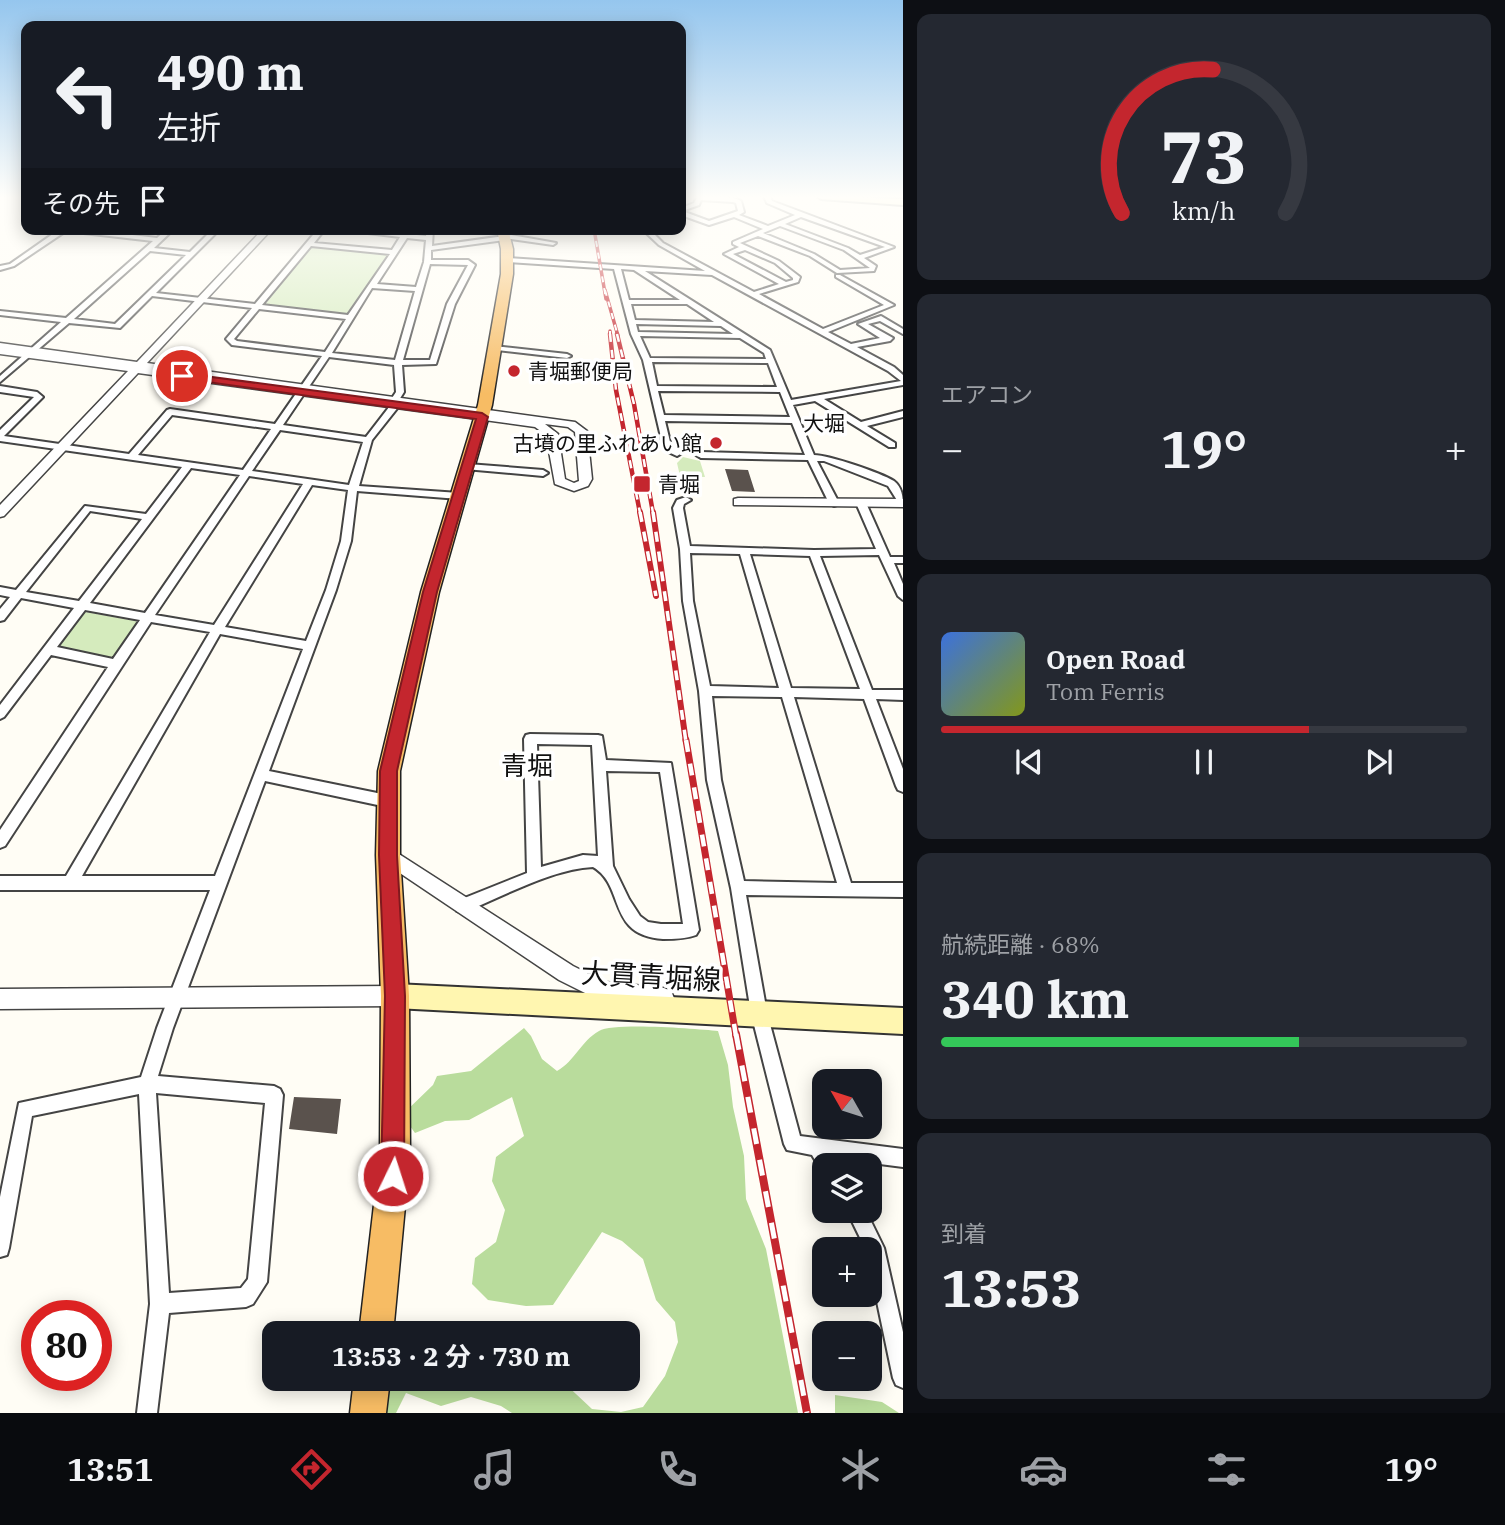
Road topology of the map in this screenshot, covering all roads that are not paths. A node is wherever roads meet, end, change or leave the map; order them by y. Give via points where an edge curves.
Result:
1 (17, 262) edge
2 (134, 262) edge
3 (183, 262) edge
4 (237, 262) edge
5 (294, 262) edge
6 (386, 262) edge
7 (427, 262) joint
8 (508, 262) edge
9 (538, 262) edge
10 (694, 262) edge
11 (742, 262) edge
12 (774, 262) edge
13 (824, 262) edge
14 (867, 262) edge
15 (617, 267) junction
16 (0, 268) edge
17 (637, 269) junction
18 (714, 273) junction
19 (838, 276) dead end
20 (785, 284) junction
21 (373, 285) junction
22 (417, 289) junction
23 (149, 294) junction
24 (753, 294) junction
25 (200, 301) junction
26 (626, 302) junction
27 (691, 302) junction
28 (257, 307) junction
29 (0, 313) edge
30 (349, 317) junction
31 (66, 321) junction
32 (632, 322) junction
33 (725, 324) junction
34 (821, 332) junction
35 (635, 334) junction
36 (903, 334) edge
37 (743, 336) junction
38 (887, 339) junction
39 (848, 346) junction
40 (497, 348) junction
41 (0, 349) edge
42 (31, 353) junction
43 (327, 354) junction
44 (567, 356) dead end
45 (647, 360) junction
46 (772, 361) junction
47 (398, 363) junction
48 (139, 367) junction
49 (891, 369) junction
50 (903, 369) edge
51 (0, 380) edge
52 (903, 381) edge
53 (0, 388) edge
54 (653, 388) junction
55 (303, 389) junction
56 (784, 390) junction
57 (816, 398) junction
58 (396, 401) junction
59 (789, 403) junction
60 (483, 414) junction
61 (903, 414) edge
62 (660, 418) junction
63 (796, 420) junction
64 (859, 425) junction
65 (277, 428) junction
66 (0, 436) edge
67 (368, 440) junction
68 (892, 446) dead end
69 (62, 447) junction
70 (677, 453) dead end
71 (701, 455) dead end
72 (810, 456) junction
73 (131, 457) junction
74 (188, 465) junction
75 (468, 467) junction
76 (247, 472) junction
77 (543, 473) dead end
78 (309, 482) junction
79 (353, 488) junction
80 (459, 496) junction
81 (686, 500) dead end
82 (738, 502) dead end
83 (834, 503) junction
84 (861, 503) junction
85 (903, 503) edge
86 (0, 513) edge
87 (148, 517) junction
88 (685, 549) junction
89 (744, 551) junction
90 (814, 553) junction
91 (884, 556) junction
92 (903, 560) edge
93 (0, 591) edge
94 (20, 594) junction
95 (903, 596) edge
96 (83, 605) junction
97 (0, 617) edge
98 (149, 617) junction
99 (217, 630) junction
100 (310, 646) junction
101 (49, 650) junction
102 (116, 664) junction
103 (705, 691) junction
104 (788, 692) junction
105 (869, 694) junction
106 (903, 695) edge
107 (0, 714) edge
108 (601, 765) junction
109 (263, 775) junction
110 (903, 786) edge
111 (387, 801) junction
112 (0, 842) edge
113 (388, 855) junction
114 (606, 867) junction
115 (534, 877) junction
116 (0, 883) edge
117 (70, 883) junction
118 (221, 883) junction
119 (738, 888) junction
120 (846, 889) junction
121 (903, 890) edge
122 (462, 906) junction
123 (395, 996) junction
124 (177, 997) junction
125 (0, 999) edge
126 (730, 1011) junction
127 (759, 1013) junction
128 (903, 1021) edge
129 (147, 1084) junction
130 (817, 1147) junction
131 (820, 1153) edge
132 (903, 1158) edge
133 (862, 1223) edge
134 (0, 1248) edge
135 (160, 1304) junction
136 (377, 1321) edge
137 (903, 1378) edge
138 (371, 1391) edge
139 (147, 1413) edge
140 (368, 1413) edge

1 - 16 street
2 - 31 street
3 - 23 street
4 - 25 street
5 - 28 street
6 - 21 street
7 - 22 street
7 - 47 street via 472,265 451,304 433,362
8 - 40 highway
9 - 15 street
10 - 18 street
11 - 20 street
12 - 20 street via 797,277
13 - 14 street via 846,274 872,270
15 - 17 street
15 - 26 street
17 - 18 street
17 - 27 street
18 - 24 street
19 - 34 street via 890,305
20 - 24 street
21 - 22 street
21 - 30 street
22 - 47 street
23 - 25 street
23 - 31 street via 117,326
24 - 34 street
25 - 28 street
25 - 48 street
26 - 27 street
26 - 32 street
27 - 33 street
28 - 30 street
28 - 43 street via 230,339 235,343
29 - 31 street
30 - 43 street
31 - 42 street
32 - 33 street
32 - 35 street
33 - 37 street
34 - 39 street
35 - 37 street
35 - 45 street
36 - 38 street
36 - 38 street via 881,317 862,324
37 - 46 street via 767,352
38 - 39 street
39 - 49 street
40 - 44 street
40 - 60 highway
41 - 42 street
42 - 48 street
42 - 51 street
43 - 47 street
43 - 55 street
45 - 46 street
45 - 54 street
46 - 56 street
47 - 58 street via 400,392
48 - 55 street
48 - 69 street
49 - 50 street
49 - 52 street
52 - 57 street
53 - 66 street via 39,397
54 - 56 street
54 - 62 street
55 - 58 street
55 - 65 street
56 - 59 street
57 - 59 street
57 - 64 street
58 - 60 street
58 - 67 street
59 - 63 street
60 - 60 street via 577,427 583,444 584,483 574,487 559,481 552,434 546,428
60 - 75 highway
61 - 64 street
62 - 63 street
62 - 70 street via 667,448
63 - 72 street
64 - 68 street
65 - 67 street
65 - 73 street via 170,412
65 - 76 street
66 - 69 street
67 - 79 street
69 - 73 street
69 - 86 street
71 - 72 street
72 - 83 street
72 - 85 street via 891,484
73 - 74 street
74 - 76 street
74 - 87 street
75 - 77 street
75 - 80 highway
76 - 78 street
76 - 98 street
78 - 79 street
78 - 99 street
79 - 80 street
79 - 100 street via 346,541
80 - 111 highway via 396,731
81 - 88 street via 678,508
82 - 83 street
83 - 84 street
84 - 85 street
84 - 91 street
87 - 94 street via 88,508
87 - 96 street
88 - 89 street
88 - 103 street via 688,601
89 - 90 street
89 - 104 street
90 - 91 street
90 - 105 street
91 - 92 street
91 - 95 street
93 - 94 street
94 - 96 street
94 - 97 street
96 - 98 street
96 - 101 street
98 - 99 street
98 - 102 street
99 - 100 street
99 - 117 street
100 - 109 street
101 - 102 street
101 - 107 street
102 - 112 street
103 - 104 street
103 - 119 street via 714,780
104 - 105 street
104 - 120 street
105 - 106 street
105 - 110 street
108 - 114 street
108 - 114 street via 666,767 691,930 641,927 629,914
108 - 115 street via 598,740 530,739
109 - 111 street
109 - 118 street
111 - 113 highway
113 - 122 street
113 - 123 highway
114 - 115 street via 585,860
115 - 122 street
116 - 117 street
117 - 118 street
118 - 124 street
119 - 120 street
119 - 127 street
120 - 121 street
122 - 126 street via 603,992 719,1004
123 - 124 street
123 - 126 main road, 大貫青堀線
123 - 136 highway via 395,1153
124 - 125 street
124 - 129 street
126 - 127 main road, 大貫青堀線
127 - 128 main road, 大貫青堀線
127 - 130 street via 793,1144
129 - 134 street via 24,1109
129 - 135 street
129 - 135 street via 274,1095 257,1282 246,1297
130 - 131 street
130 - 132 street
133 - 137 street via 875,1248
135 - 139 street
138 - 140 highway

